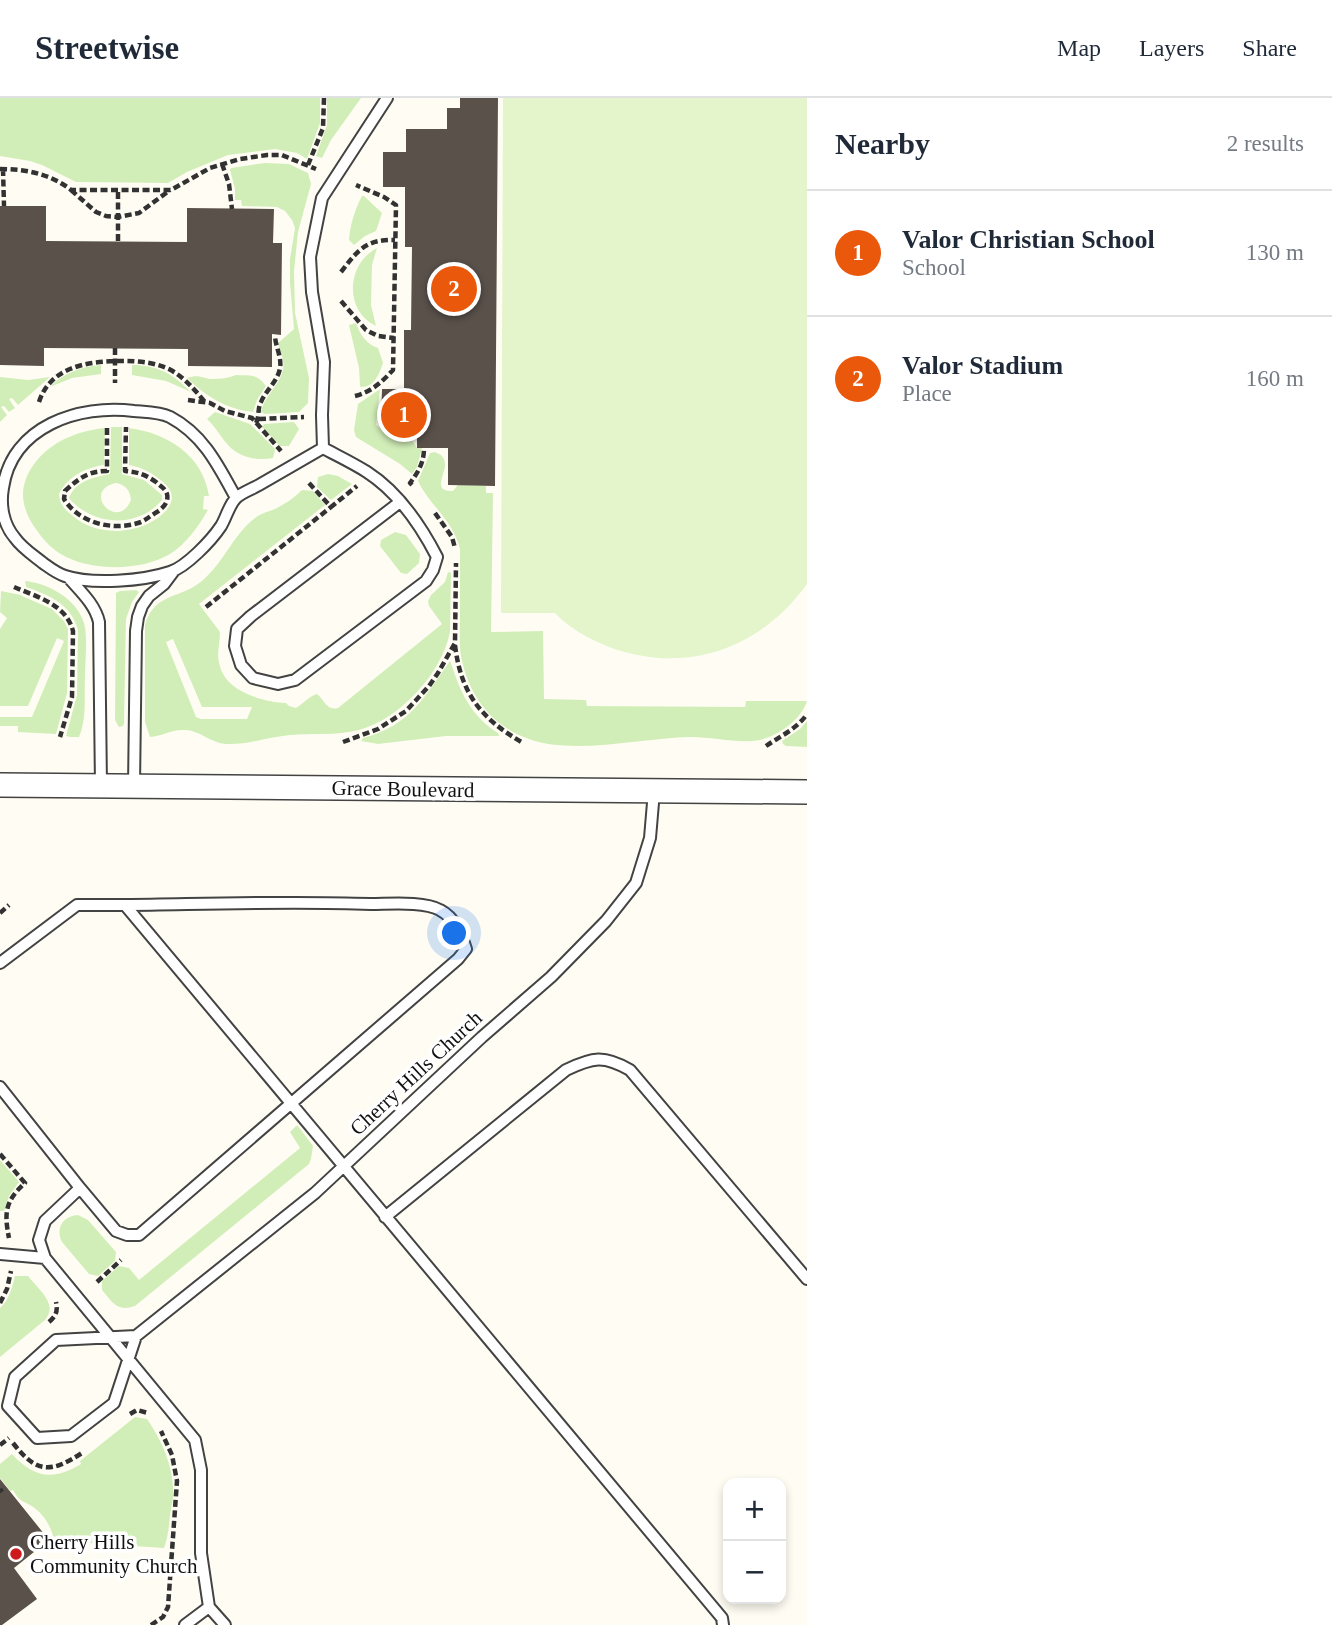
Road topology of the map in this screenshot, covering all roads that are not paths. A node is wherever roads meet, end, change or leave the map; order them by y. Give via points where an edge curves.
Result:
1 (387, 98) edge
2 (323, 448) junction
3 (236, 498) junction
4 (400, 502) junction
5 (173, 572) junction
6 (68, 577) junction
7 (0, 785) edge
8 (101, 786) junction
9 (134, 786) junction
10 (654, 791) junction
11 (807, 792) edge
12 (125, 905) junction
13 (0, 964) edge
14 (0, 1087) edge
15 (291, 1104) junction
16 (344, 1167) junction
17 (80, 1188) junction
18 (385, 1217) junction
19 (0, 1254) edge
20 (45, 1258) junction
21 (807, 1279) edge
22 (136, 1336) junction
23 (110, 1337) junction
24 (129, 1359) junction
25 (209, 1607) junction
26 (185, 1625) edge
27 (225, 1625) edge
28 (723, 1625) edge

1 - 2 lane via 322,198 310,257 324,362
2 - 3 lane
2 - 4 lane via 371,475
3 - 5 lane via 220,527
3 - 6 lane via 212,454 169,416 90,411 42,428 23,443 9,463 1,501 13,537 51,570
4 - 4 lane via 437,557 426,581 295,680 278,684 253,677 241,665 235,646 237,629
5 - 6 lane via 119,581
5 - 9 lane via 149,596 135,631
6 - 8 lane via 91,604 99,622
7 - 8 street, Grace Boulevard
8 - 9 street, Grace Boulevard
9 - 10 street, Grace Boulevard
10 - 11 street, Grace Boulevard
10 - 16 lane, Cherry Hills Church via 650,838 636,883 606,921
12 - 13 lane via 77,905
12 - 15 lane
12 - 15 lane via 420,905 452,918 466,949 458,959
14 - 17 lane
15 - 16 lane
15 - 17 lane via 139,1235 116,1231
16 - 18 lane
16 - 22 lane, Cherry Hills Church
17 - 20 lane via 45,1221 39,1240
18 - 21 lane via 566,1070 598,1059 630,1070
18 - 28 lane via 722,1618
19 - 20 lane
20 - 23 lane
22 - 23 lane
22 - 24 lane
23 - 24 lane
23 - 24 lane via 56,1340 15,1377 8,1406 37,1438 71,1436 114,1403
24 - 25 lane via 195,1440
25 - 26 lane
25 - 27 lane

